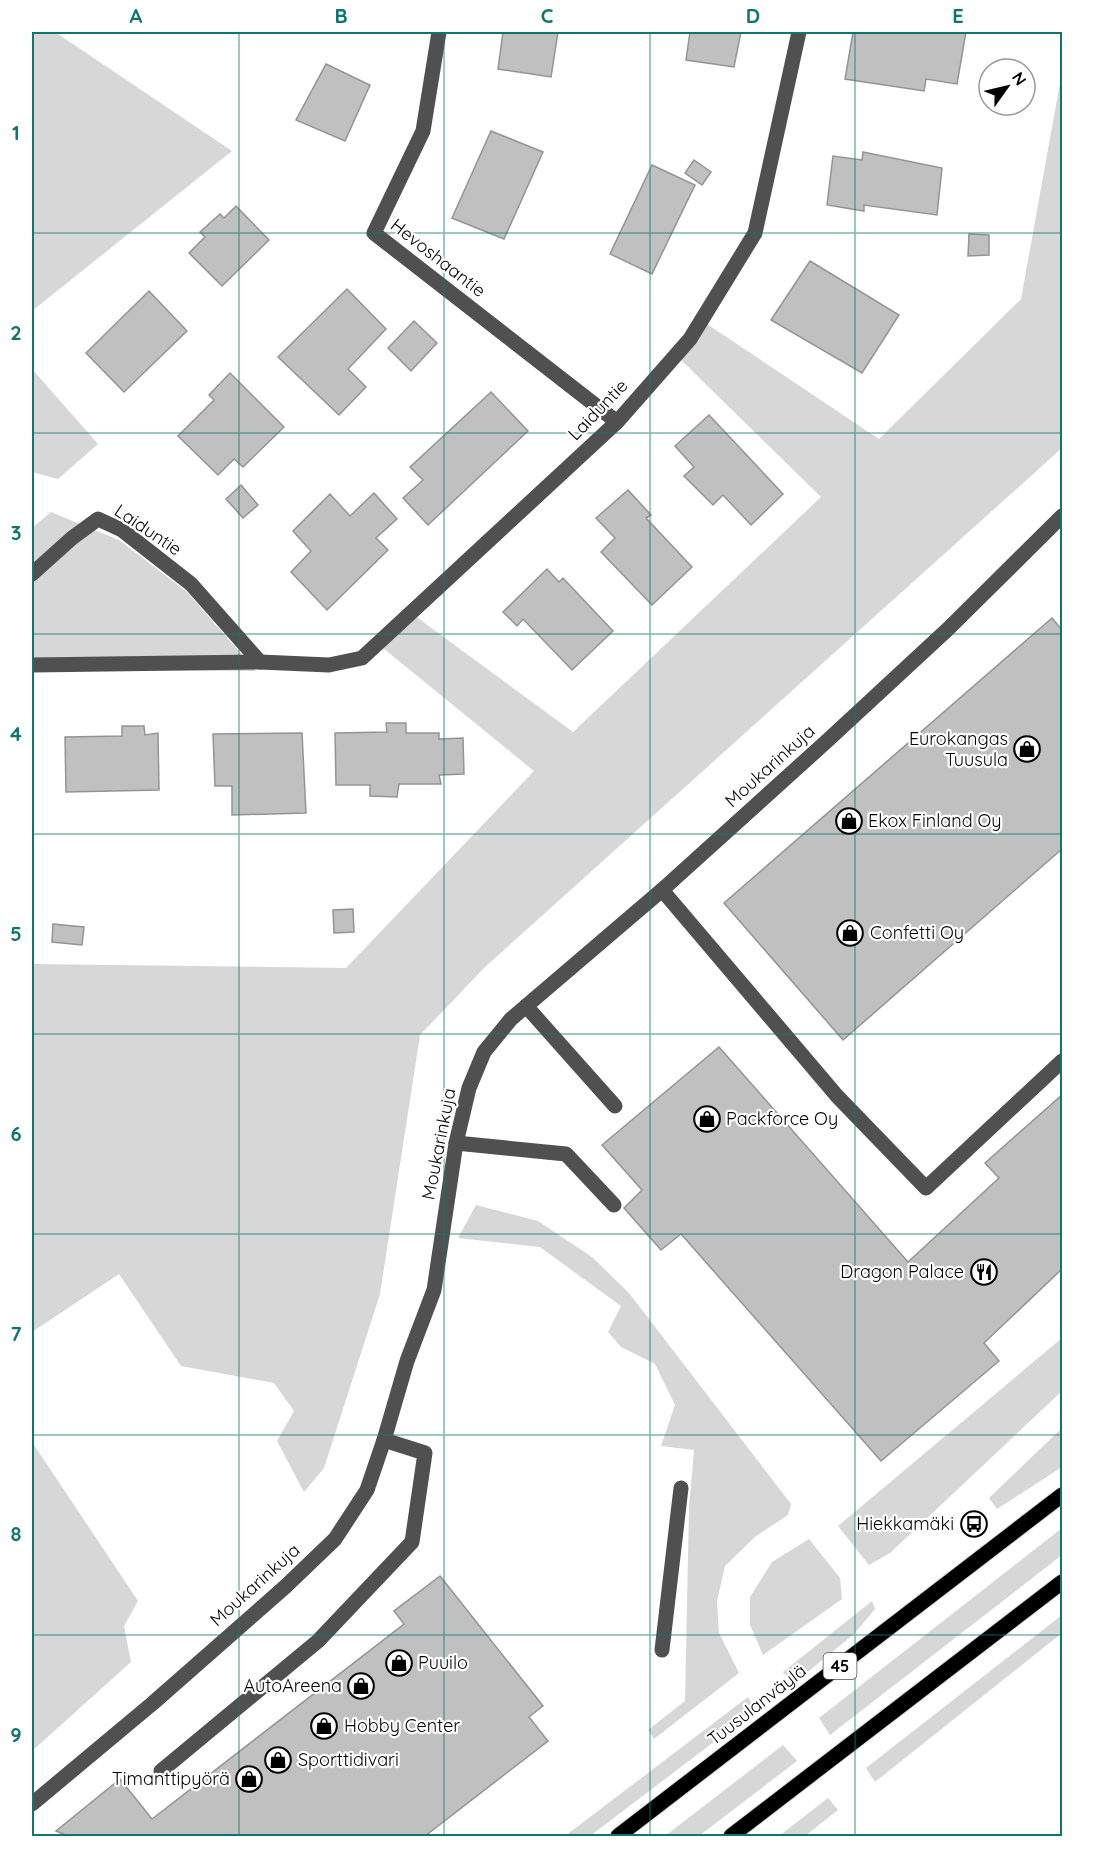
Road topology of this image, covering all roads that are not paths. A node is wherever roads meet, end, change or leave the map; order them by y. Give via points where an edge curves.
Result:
1 (439, 32) edge
2 (800, 32) edge
3 (617, 422) junction
4 (1062, 516) edge
5 (32, 574) edge
6 (260, 662) junction
7 (32, 665) edge
8 (662, 890) junction
9 (526, 1006) junction
10 (1062, 1061) edge
11 (615, 1106) dead end
12 (456, 1143) junction
13 (614, 1205) dead end
14 (384, 1440) junction
15 (681, 1488) dead end
16 (1062, 1495) edge
17 (1062, 1582) edge
18 (662, 1650) dead end
19 (160, 1771) dead end
20 (32, 1804) edge
21 (618, 1836) edge
22 (731, 1836) edge

1 - 3 street, Hevoshaantie via 423,131 374,233
2 - 3 street, Laiduntie via 755,232 690,339
3 - 6 street, Laiduntie via 362,658 329,665
4 - 8 street, Moukarinkuja via 948,629
5 - 6 street, Laiduntie via 98,519 122,530 191,584
6 - 7 street, Laiduntie
8 - 9 street, Moukarinkuja
8 - 10 street via 837,1096 926,1188
9 - 11 street
9 - 12 street, Moukarinkuja via 484,1052 469,1088
12 - 13 street via 566,1154
12 - 14 street, Moukarinkuja via 434,1290 407,1361
14 - 19 street via 425,1453 412,1542 318,1641
14 - 20 street, Moukarinkuja via 367,1490 335,1539 153,1703
15 - 18 street
16 - 21 main road, Tuusulanväylä / 45
17 - 22 main road

